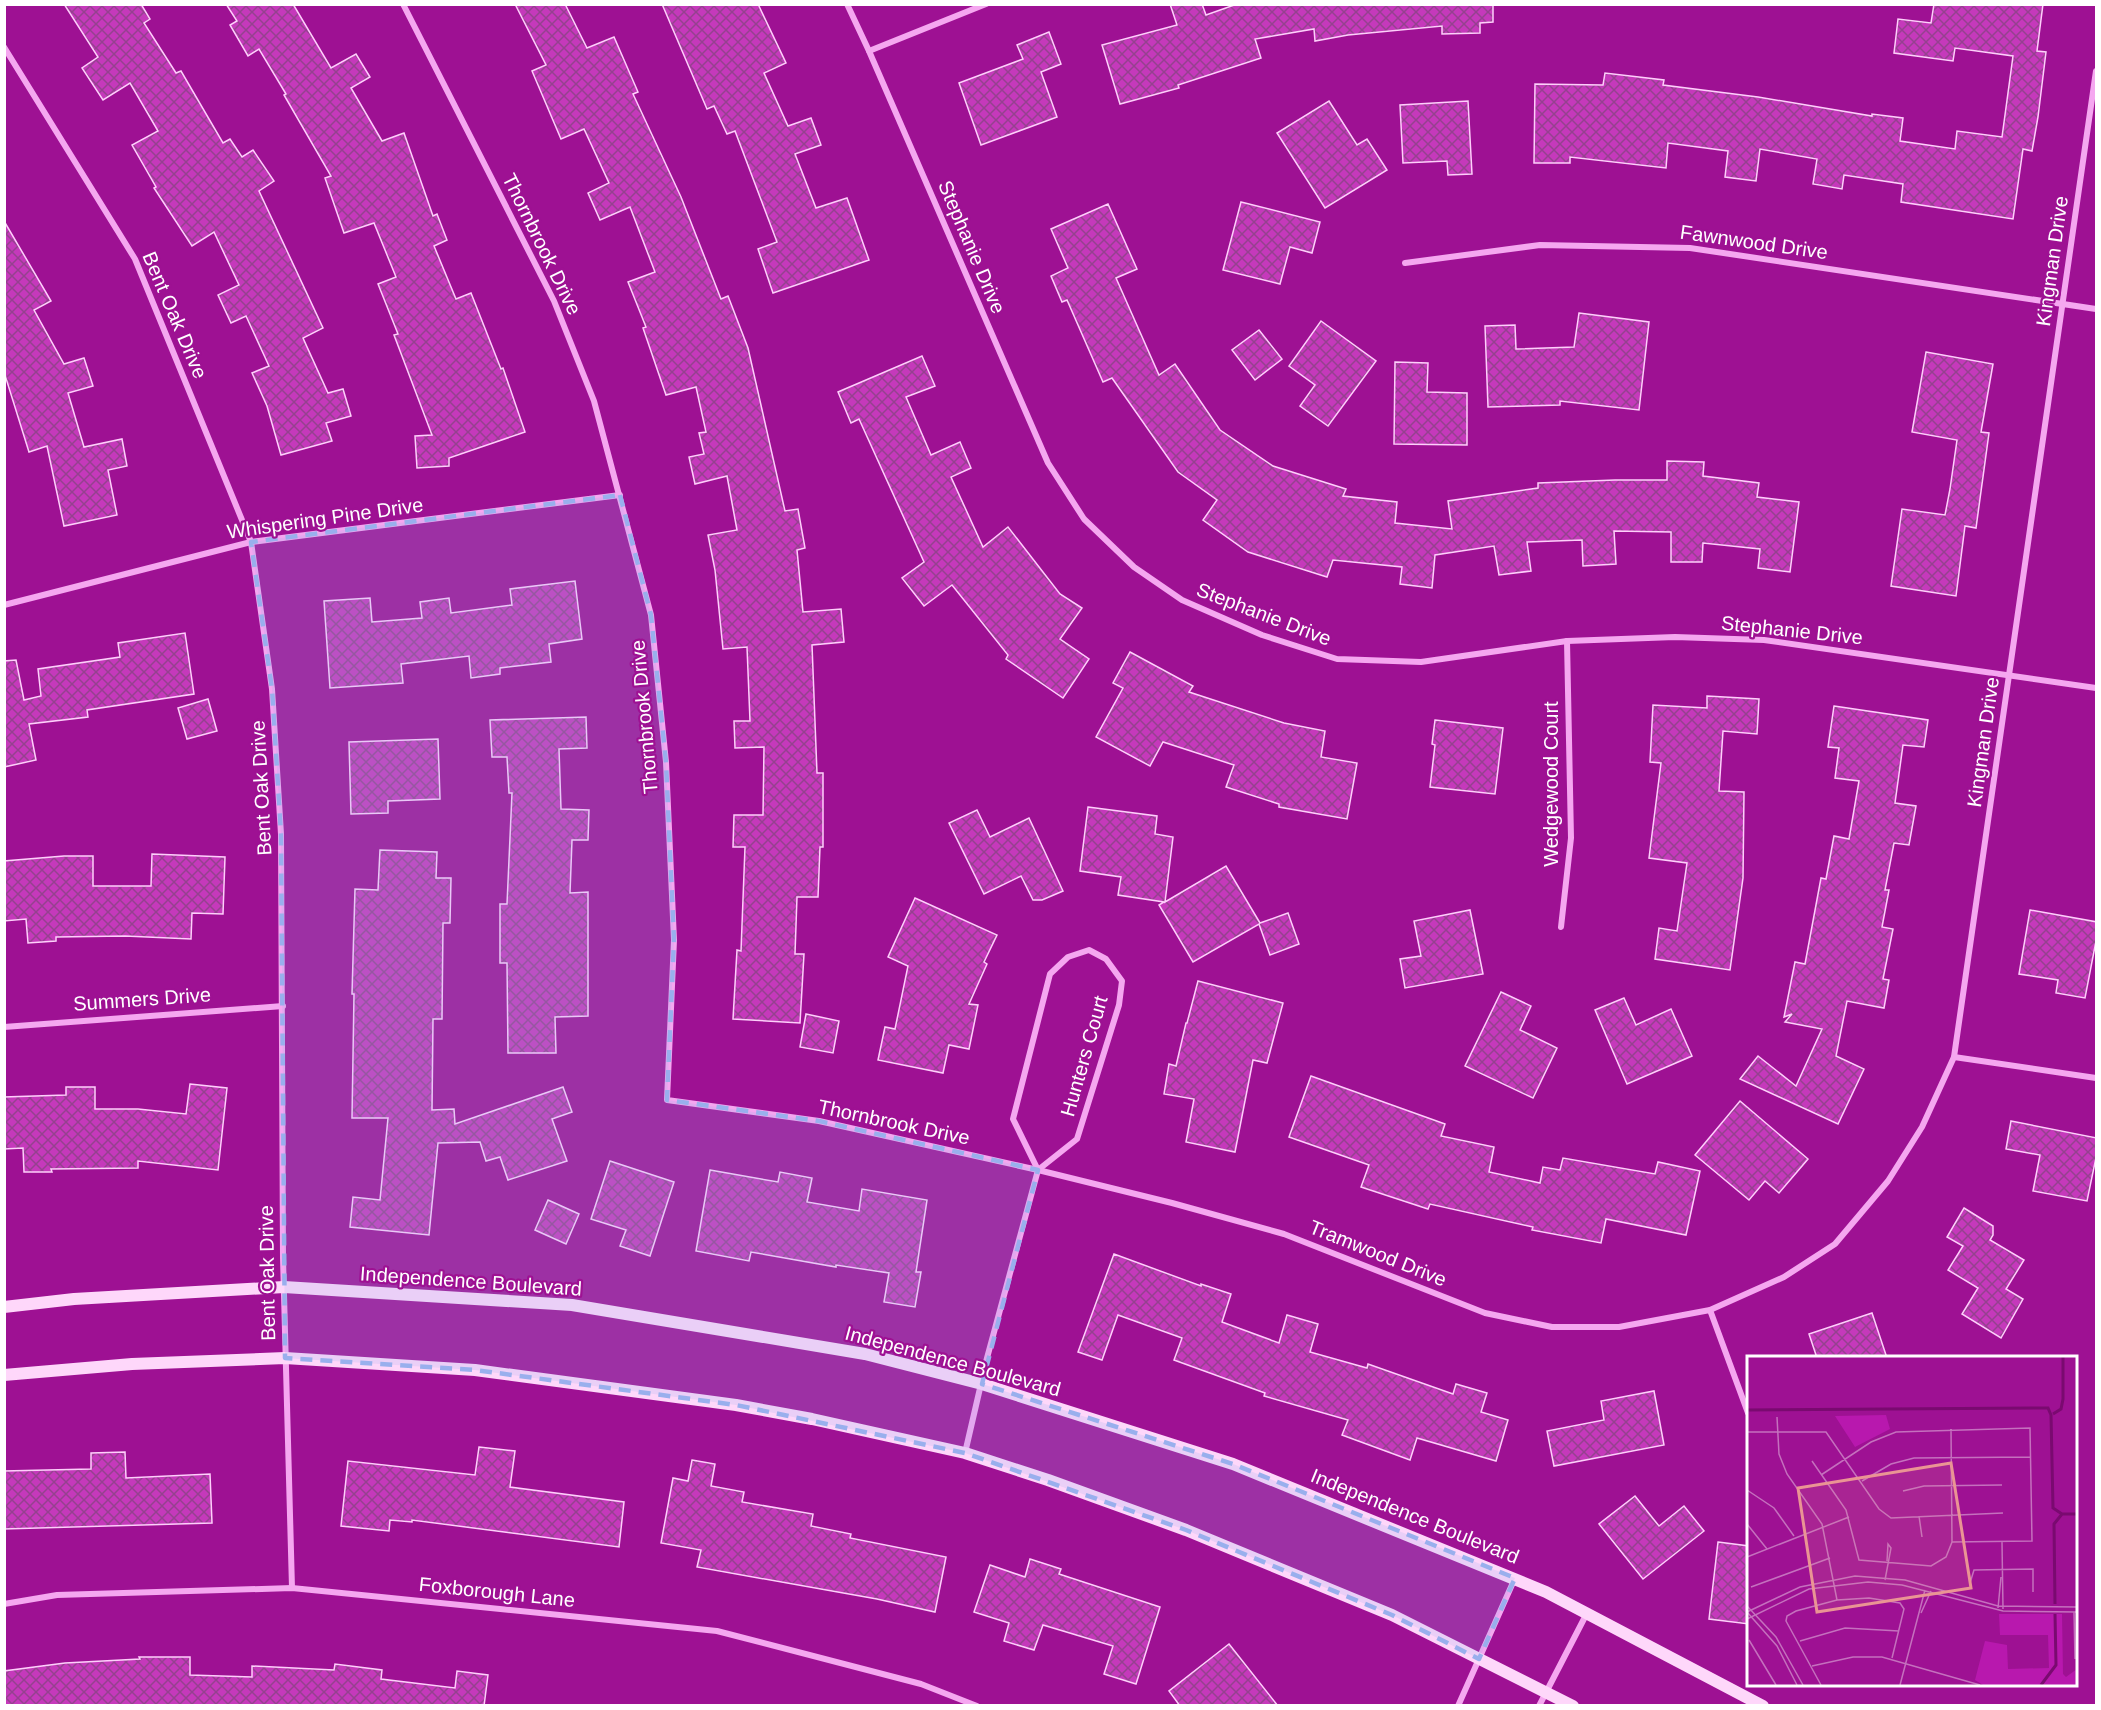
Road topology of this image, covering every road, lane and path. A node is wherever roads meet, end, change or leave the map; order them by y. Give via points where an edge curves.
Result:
1 (403, 4) edge
2 (847, 4) edge
3 (986, 4) edge
4 (4, 47) edge
5 (869, 51) junction
6 (2097, 71) edge
7 (1405, 264) dead end
8 (2063, 304) junction
9 (2097, 309) edge
10 (620, 495) junction
11 (251, 542) junction
12 (4, 605) edge
13 (1567, 641) junction
14 (2009, 675) junction
15 (2097, 688) edge
16 (1561, 927) dead end
17 (283, 1006) junction
18 (4, 1027) edge
19 (1954, 1057) junction
20 (2097, 1078) edge
21 (1038, 1170) junction
22 (284, 1287) junction
23 (4, 1307) edge
24 (1710, 1310) junction
25 (285, 1358) junction
26 (4, 1376) edge
27 (982, 1384) junction
28 (1747, 1408) edge
29 (965, 1453) junction
30 (1515, 1578) junction
31 (292, 1588) junction
32 (4, 1604) edge
33 (1587, 1613) junction
34 (1479, 1659) junction
35 (1546, 1692) junction
36 (977, 1706) edge
37 (1458, 1706) edge
38 (1539, 1706) edge
39 (1573, 1706) edge
40 (1763, 1706) edge

1 - 10 street, Thornbrook Drive via 554,301 594,401
2 - 5 street, Stephanie Drive
3 - 5 street
4 - 11 street, Bent Oak Drive via 135,259
5 - 13 street, Stephanie Drive via 1048,463 1084,519 1134,567 1182,600 1262,635 1338,659 1421,662
6 - 8 street, Kingman Drive
7 - 8 street, Fawnwood Drive via 1540,245 1690,248
8 - 9 street, Fawnwood Drive
8 - 14 street, Kingman Drive
10 - 11 street, Whispering Pine Drive
10 - 21 street, Thornbrook Drive via 651,615 666,762 674,940 668,1100 819,1121
11 - 12 street, Whispering Pine Drive
11 - 17 street, Bent Oak Drive via 272,689 281,834
13 - 14 street, Stephanie Drive via 1676,637 1764,640
13 - 16 street, Wedgewood Court via 1571,838
14 - 15 street, Stephanie Drive
14 - 19 street, Kingman Drive
17 - 18 street, Summers Drive
17 - 22 street, Bent Oak Drive
19 - 20 street
19 - 24 street, Kingman Drive via 1922,1127 1887,1181 1835,1244 1784,1277
21 - 21 street, Hunters Court via 1012,1119 1050,974 1068,957 1089,950 1106,959 1122,981 1119,1005 1077,1139
21 - 24 street, Tramwood Drive via 1284,1234 1485,1312 1552,1327 1619,1327
21 - 27 street
22 - 23 main road, Independence Boulevard
22 - 25 street, Bent Oak Drive
22 - 27 main road, Independence Boulevard via 572,1305 865,1354
24 - 28 street
25 - 26 main road via 132,1364
25 - 29 main road via 475,1370 736,1405
25 - 31 street, Bent Oak Drive
27 - 29 street
27 - 30 main road, Independence Boulevard via 1233,1464
29 - 34 main road via 1186,1530 1392,1615
30 - 33 main road, Independence Boulevard
30 - 34 street
31 - 32 street, Foxborough Lane via 57,1594
31 - 36 street, Foxborough Lane via 717,1631 921,1684
33 - 35 street
33 - 40 main road, Independence Boulevard
34 - 35 main road
34 - 37 street
35 - 38 street
35 - 39 main road

